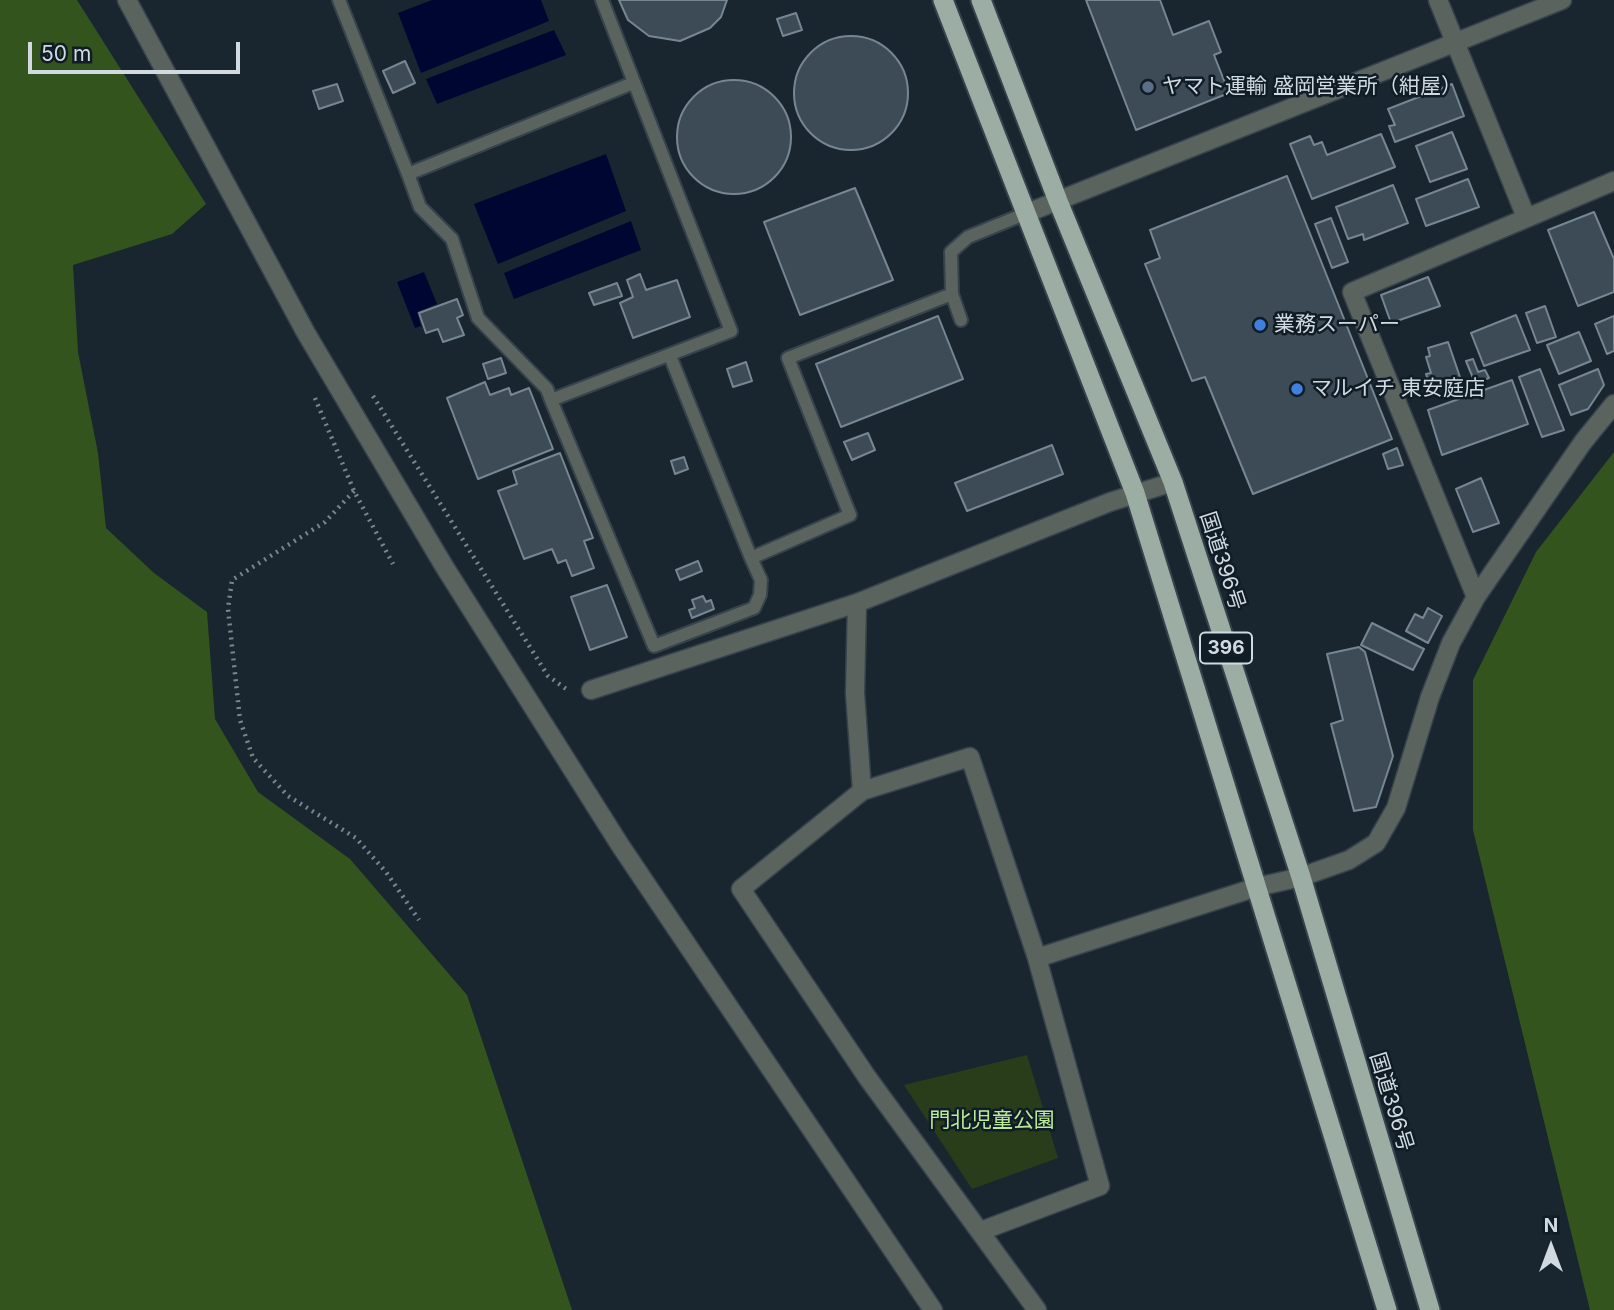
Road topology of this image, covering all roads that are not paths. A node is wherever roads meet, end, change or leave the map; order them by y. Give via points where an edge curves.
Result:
1 (127, 0) edge
2 (339, 0) edge
3 (601, 0) edge
4 (943, 0) edge
5 (981, 0) edge
6 (1438, 0) edge
7 (1562, 0) edge
8 (1455, 43) junction
9 (633, 83) junction
10 (408, 174) junction
11 (1614, 181) edge
12 (1058, 201) junction
13 (1027, 213) junction
14 (1526, 217) junction
15 (952, 294) junction
16 (961, 320) dead end
17 (670, 356) junction
18 (551, 400) junction
19 (1614, 404) edge
20 (1172, 482) junction
21 (1135, 493) junction
22 (751, 558) junction
23 (1476, 597) junction
24 (857, 603) junction
25 (591, 690) road end
26 (862, 791) junction
27 (1301, 877) junction
28 (1257, 887) junction
29 (1037, 958) junction
30 (981, 1231) junction
31 (933, 1310) edge
32 (1037, 1310) edge
33 (1387, 1310) edge
34 (1430, 1310) edge

1 - 31 street via 306,333 444,566 620,845
2 - 10 lane
3 - 9 lane
4 - 13 highway, 396
5 - 12 highway, 国道396号 / 396
6 - 8 street
7 - 8 street
8 - 12 street
8 - 14 street
9 - 10 lane
9 - 17 lane via 731,331
10 - 18 lane via 420,207 452,239 478,318 547,389
11 - 14 street
12 - 13 street
12 - 20 highway, 国道396号 / 396
13 - 15 lane via 968,237 951,252
13 - 21 highway, 396
14 - 23 street via 1352,292
15 - 16 lane
15 - 22 lane via 788,358 850,516
17 - 18 lane
17 - 22 lane
18 - 22 lane via 654,646 754,608 761,580
19 - 23 street
20 - 21 street
20 - 27 highway, 国道396号 / 396
21 - 24 street
21 - 28 highway, 396
23 - 27 street via 1451,643 1396,808 1376,843 1349,860
24 - 25 street
24 - 26 street via 855,693
26 - 29 street via 970,757
26 - 30 street via 741,889 867,1077
27 - 28 street
27 - 34 highway, 国道396号 / 396
28 - 29 street
28 - 33 highway, 396
29 - 30 street via 1100,1186
30 - 32 street

